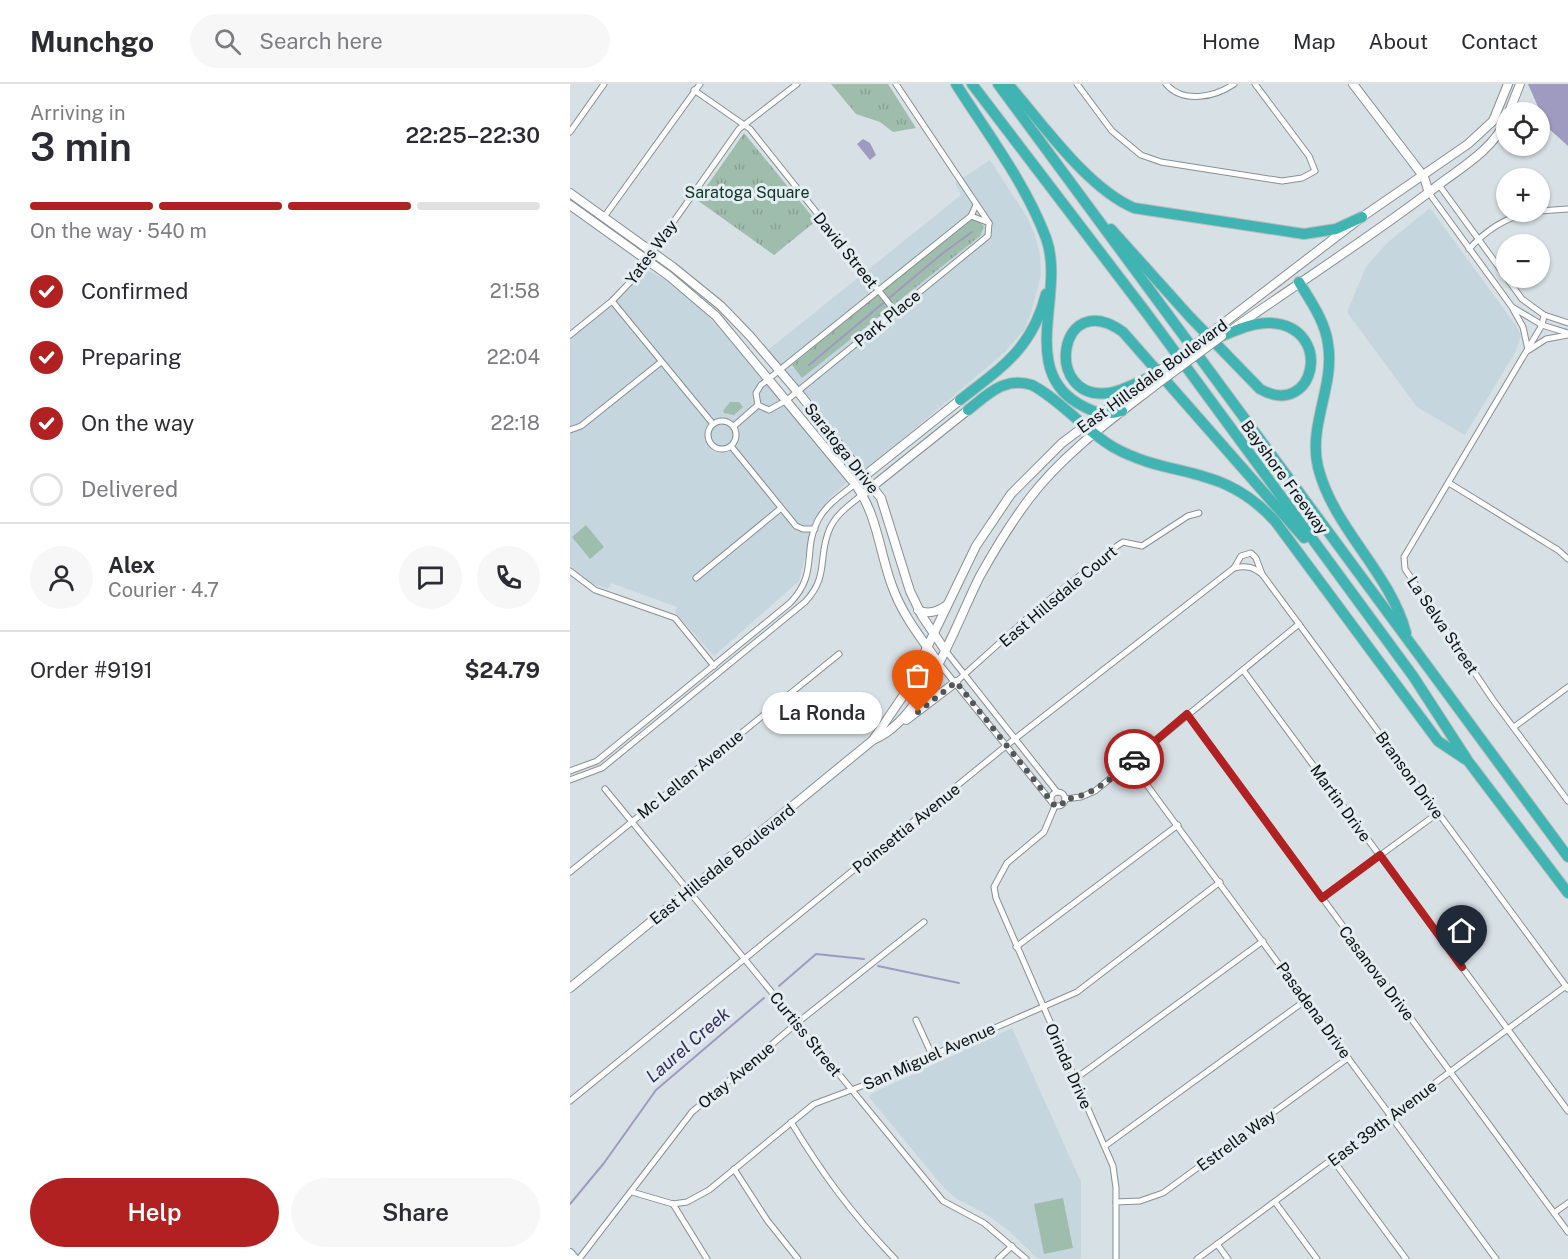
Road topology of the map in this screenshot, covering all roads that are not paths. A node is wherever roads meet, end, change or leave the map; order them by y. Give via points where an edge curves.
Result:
1 (604, 84) edge
2 (700, 84) edge
3 (797, 84) edge
4 (896, 84) edge
5 (956, 84) edge
6 (972, 84) edge
7 (998, 84) edge
8 (1008, 84) edge
9 (1077, 84) edge
10 (1166, 84) edge
11 (1234, 84) edge
12 (1255, 84) edge
13 (1353, 84) edge
14 (1508, 84) edge
15 (1520, 84) edge
16 (694, 90) junction
17 (1513, 102) edge
18 (743, 124) junction
19 (570, 132) edge
20 (1496, 133) edge
21 (1424, 177) junction
22 (1439, 185) junction
23 (570, 193) edge
24 (1429, 193) junction
25 (1079, 195) junction
26 (570, 205) edge
27 (976, 205) junction
28 (1568, 209) edge
29 (1550, 211) edge
30 (971, 216) junction
31 (604, 217) junction
32 (1362, 217) junction
33 (1503, 222) edge
34 (988, 223) junction
35 (1045, 235) junction
36 (1479, 238) junction
37 (1469, 249) junction
38 (652, 252) junction
39 (646, 260) junction
40 (1292, 273) junction
41 (1299, 282) junction
42 (880, 293) junction
43 (612, 301) junction
44 (1512, 307) junction
45 (896, 311) junction
46 (1544, 315) junction
47 (1568, 323) edge
48 (1542, 325) junction
49 (1219, 333) junction
50 (1568, 334) edge
51 (570, 335) edge
52 (1528, 351) junction
53 (661, 362) junction
54 (780, 371) junction
55 (770, 378) junction
56 (1154, 380) junction
57 (797, 391) junction
58 (787, 400) junction
59 (960, 400) joint
60 (758, 405) junction
61 (968, 410) joint
62 (1122, 411) junction
63 (1098, 414) junction
64 (713, 424) junction
65 (1084, 425) junction
66 (734, 426) junction
67 (570, 430) edge
68 (1094, 433) junction
69 (732, 446) junction
70 (866, 475) junction
71 (1449, 483) junction
72 (855, 484) junction
73 (874, 486) junction
74 (863, 494) junction
75 (780, 508) junction
76 (1199, 513) dead end
77 (815, 529) junction
78 (1568, 559) edge
79 (1248, 566) joint
80 (1234, 568) junction
81 (1334, 569) junction
82 (570, 571) edge
83 (1262, 574) junction
84 (696, 578) dead end
85 (948, 604) junction
86 (918, 610) junction
87 (1299, 624) junction
88 (934, 635) junction
89 (1408, 639) junction
90 (928, 648) junction
91 (945, 650) junction
92 (839, 654) dead end
93 (939, 662) junction
94 (713, 665) junction
95 (1243, 670) junction
96 (719, 672) junction
97 (965, 675) junction
98 (956, 682) junction
99 (1568, 687) edge
100 (1187, 714) junction
101 (900, 723) junction
102 (1514, 727) junction
103 (1015, 739) junction
104 (873, 740) junction
105 (1007, 745) junction
106 (1468, 761) junction
107 (1130, 762) junction
108 (570, 771) edge
109 (570, 780) edge
110 (604, 789) dead end
111 (1057, 792) junction
112 (1065, 799) junction
113 (1568, 801) edge
114 (1053, 804) junction
115 (1438, 813) junction
116 (632, 822) junction
117 (1178, 825) junction
118 (1380, 855) junction
119 (1568, 857) edge
120 (570, 872) edge
121 (1220, 882) junction
122 (690, 890) junction
123 (1568, 893) edge
124 (1322, 898) junction
125 (924, 922) dead end
126 (1263, 940) junction
127 (1016, 947) junction
128 (745, 960) junction
129 (1567, 987) edge
130 (570, 988) edge
131 (1306, 1000) junction
132 (1041, 1006) junction
133 (916, 1020) dead end
134 (797, 1023) junction
135 (1508, 1029) junction
136 (932, 1055) junction
137 (1348, 1058) junction
138 (1450, 1072) junction
139 (1075, 1079) junction
140 (851, 1090) junction
141 (570, 1101) edge
142 (1568, 1110) edge
143 (1391, 1116) junction
144 (791, 1122) junction
145 (1105, 1146) junction
146 (1333, 1160) junction
147 (734, 1169) junction
148 (632, 1192) junction
149 (1116, 1202) junction
150 (1275, 1202) junction
151 (673, 1203) junction
152 (1568, 1203) edge
153 (1554, 1213) junction
154 (1568, 1232) edge
155 (1217, 1244) junction
156 (1011, 1246) junction
157 (570, 1253) edge
158 (577, 1259) edge
159 (707, 1259) edge
160 (798, 1259) edge
161 (895, 1259) edge
162 (998, 1259) edge
163 (1026, 1259) edge
164 (1116, 1259) edge
165 (1197, 1259) edge
166 (1228, 1259) edge
167 (1317, 1259) edge
168 (1406, 1259) edge
169 (1496, 1259) edge

1 - 19 street
2 - 16 street
3 - 18 street, Yates Way
4 - 27 street
5 - 35 highway via 1022,190
6 - 81 highway, Bayshore Freeway
7 - 25 highway, Bayshore Freeway
8 - 32 highway via 1096,184 1117,201 1134,208 1304,234 1336,229
9 - 12 street via 1119,139 1150,159 1282,181 1315,171 1309,156
10 - 11 street via 1177,92 1208,97
13 - 21 main road
14 - 21 main road, East Hillsdale Boulevard via 1493,121
15 - 17 main road
16 - 18 street, David Street
16 - 31 street
18 - 38 street, Yates Way
18 - 42 street, David Street
20 - 22 main road, East Hillsdale Boulevard via 1483,151
21 - 22 main road
21 - 24 main road
21 - 32 main road, East Hillsdale Boulevard
22 - 24 main road, East Hillsdale Boulevard
22 - 36 street
23 - 31 main road, Saratoga Drive
24 - 37 street
24 - 41 main road, East Hillsdale Boulevard via 1347,253
25 - 49 highway via 1260,389 1284,396 1306,380 1312,365 1310,349 1293,330 1264,323
25 - 89 highway, Bayshore Freeway
26 - 39 main road, Saratoga Drive
27 - 30 street, Park Place
27 - 34 street
28 - 29 street
30 - 34 street
30 - 42 street, Park Place
31 - 38 main road, Saratoga Drive
32 - 40 main road, East Hillsdale Boulevard
33 - 36 street
34 - 45 street, Park Place via 988,236
35 - 59 highway via 1049,279 1044,305 1032,333 1015,355
35 - 63 highway via 1053,270 1046,339 1048,365 1067,396
36 - 37 street
36 - 46 street via 1522,299
37 - 44 street
38 - 39 street, Yates Way
38 - 54 main road, Saratoga Drive via 721,306
39 - 43 street, Yates Way
39 - 55 main road, Saratoga Drive via 716,316
40 - 41 main road
40 - 49 main road, East Hillsdale Boulevard
41 - 49 main road, East Hillsdale Boulevard
41 - 89 highway via 1318,314 1329,348 1316,436 1320,473 1336,508 1401,613
42 - 45 street, David Street
42 - 54 street, Park Place
43 - 51 street, Yates Way
43 - 53 street
44 - 48 street
44 - 52 street via 1523,327
45 - 57 street, Park Place
46 - 47 street
46 - 48 street, La Selva Street
48 - 50 street
48 - 52 street, La Selva Street
49 - 56 main road, East Hillsdale Boulevard, bridge
50 - 52 street via 1546,339
52 - 71 street, La Selva Street
53 - 64 street
53 - 67 street via 581,426
54 - 55 street, Park Place
54 - 57 main road, Saratoga Drive
55 - 58 main road, Saratoga Drive
55 - 60 street, Park Place via 756,393
56 - 62 main road, East Hillsdale Boulevard
56 - 63 main road, East Hillsdale Boulevard
56 - 81 highway via 1116,392 1092,392 1077,384 1068,372 1066,344 1074,331 1088,322 1103,321 1123,332
57 - 58 street, Park Place
57 - 70 main road, Saratoga Drive
58 - 60 street, Park Place via 770,410
58 - 72 main road, Saratoga Drive
59 - 70 main road
60 - 66 street, Park Place
61 - 65 highway via 998,387 1026,382 1045,392
61 - 73 main road
62 - 63 highway
62 - 68 main road, East Hillsdale Boulevard
63 - 65 main road, East Hillsdale Boulevard
64 - 66 street via 724,421
64 - 69 street via 708,434 711,444 721,449
65 - 68 highway
65 - 85 main road, East Hillsdale Boulevard via 1011,494 983,533
66 - 69 street via 737,437
68 - 91 main road, East Hillsdale Boulevard via 1047,477 1015,519 980,577
68 - 106 highway via 1130,455 1223,482 1262,508 1438,741
69 - 75 street
70 - 72 main road
70 - 73 main road, Saratoga Drive
71 - 78 street
71 - 102 street, La Selva Street via 1408,548 1405,569
72 - 74 main road, Saratoga Drive
72 - 77 street via 828,507
73 - 74 main road
73 - 86 main road, Saratoga Drive via 886,509
74 - 90 main road, Saratoga Drive via 876,524 896,595
74 - 96 street via 839,513 831,525 821,579 814,591
75 - 77 street via 799,528
75 - 84 street
76 - 97 street, East Hillsdale Court via 1142,546 1123,542 1117,546 1034,612
77 - 94 street via 807,578 797,595
79 - 80 street, Poinsettia Avenue
79 - 83 street, Branson Drive
80 - 83 street via 1241,556 1251,554
80 - 103 street, Poinsettia Avenue
81 - 106 highway, Bayshore Freeway via 1413,676
82 - 94 street via 595,590 675,618
83 - 87 street, Branson Drive
85 - 86 main road via 939,610
85 - 88 main road, East Hillsdale Boulevard
86 - 88 main road, Saratoga Drive
87 - 95 street
87 - 115 street, Branson Drive
88 - 90 main road, East Hillsdale Boulevard
88 - 91 main road, Saratoga Drive
89 - 119 highway, Bayshore Freeway
90 - 93 main road, Saratoga Drive
90 - 104 main road, East Hillsdale Boulevard via 905,693
91 - 93 main road, East Hillsdale Boulevard
91 - 97 street, Saratoga Drive
92 - 116 street, Mc Lellan Avenue
93 - 98 street, Saratoga Drive
93 - 101 main road, East Hillsdale Boulevard
94 - 96 street
94 - 108 street via 597,761
95 - 100 street
95 - 118 street, Martin Drive
96 - 109 street via 602,768
97 - 98 street, East Hillsdale Court
97 - 103 street, Saratoga Drive
98 - 101 main road
98 - 105 street, Saratoga Drive
99 - 102 street
100 - 107 street
100 - 124 street, Casanova Drive
101 - 104 main road, East Hillsdale Boulevard
102 - 113 street, La Selva Street
103 - 105 street, Poinsettia Avenue
103 - 111 street, Saratoga Drive
104 - 122 main road, East Hillsdale Boulevard
105 - 114 street, Saratoga Drive
105 - 128 street, Poinsettia Avenue
106 - 123 highway, Bayshore Freeway
107 - 112 street via 1095,791
107 - 117 street, Pasadena Drive
110 - 116 street, Curtiss Street
111 - 112 street, Saratoga Drive
111 - 114 street via 1052,796
112 - 114 street via 1062,805
114 - 127 street, Orinda Drive via 1044,832 1007,863 994,887
115 - 118 street
115 - 129 street, Branson Drive
116 - 120 street, Mc Lellan Avenue
116 - 122 street, Curtiss Street
117 - 121 street, Pasadena Drive
117 - 127 street
118 - 124 street
118 - 135 street, Martin Drive
121 - 126 street, Pasadena Drive
121 - 132 street, San Miguel Avenue via 1077,992
122 - 128 street, Curtiss Street
122 - 130 main road, East Hillsdale Boulevard
124 - 138 street, Casanova Drive
125 - 134 street, Otay Avenue
126 - 131 street, Pasadena Drive
126 - 139 street
127 - 132 street, Orinda Drive
128 - 134 street, Curtiss Street
128 - 141 street, Poinsettia Avenue
129 - 135 street, East 39th Avenue
131 - 137 street, Pasadena Drive
131 - 145 street
132 - 136 street, San Miguel Avenue
132 - 139 street, Orinda Drive
133 - 136 street
134 - 140 street, Curtiss Street
134 - 148 street, Otay Avenue via 692,1112
135 - 138 street, East 39th Avenue
135 - 142 street, Martin Drive
136 - 140 street, San Miguel Avenue
137 - 143 street, Pasadena Drive
137 - 149 street, Estrella Way via 1163,1193 1140,1201
138 - 143 street, East 39th Avenue
138 - 153 street, Casanova Drive
139 - 145 street, Orinda Drive
140 - 144 street, San Miguel Avenue via 814,1104
140 - 156 street, Curtiss Street via 943,1201 984,1223
143 - 146 street, East 39th Avenue
143 - 169 street, Pasadena Drive
144 - 147 street, San Miguel Avenue
144 - 161 street via 854,1217
145 - 149 street, Orinda Drive via 1113,1167
146 - 150 street, East 39th Avenue
146 - 168 street
147 - 151 street, San Miguel Avenue via 687,1202
147 - 160 street
148 - 151 street
148 - 158 street, Otay Avenue
149 - 164 street, Orinda Drive
150 - 155 street, East 39th Avenue
150 - 167 street
151 - 159 street
152 - 153 street
153 - 154 street, Casanova Drive
155 - 165 street, East 39th Avenue
155 - 166 street
156 - 162 street
156 - 163 street, Curtiss Street
157 - 158 main road

